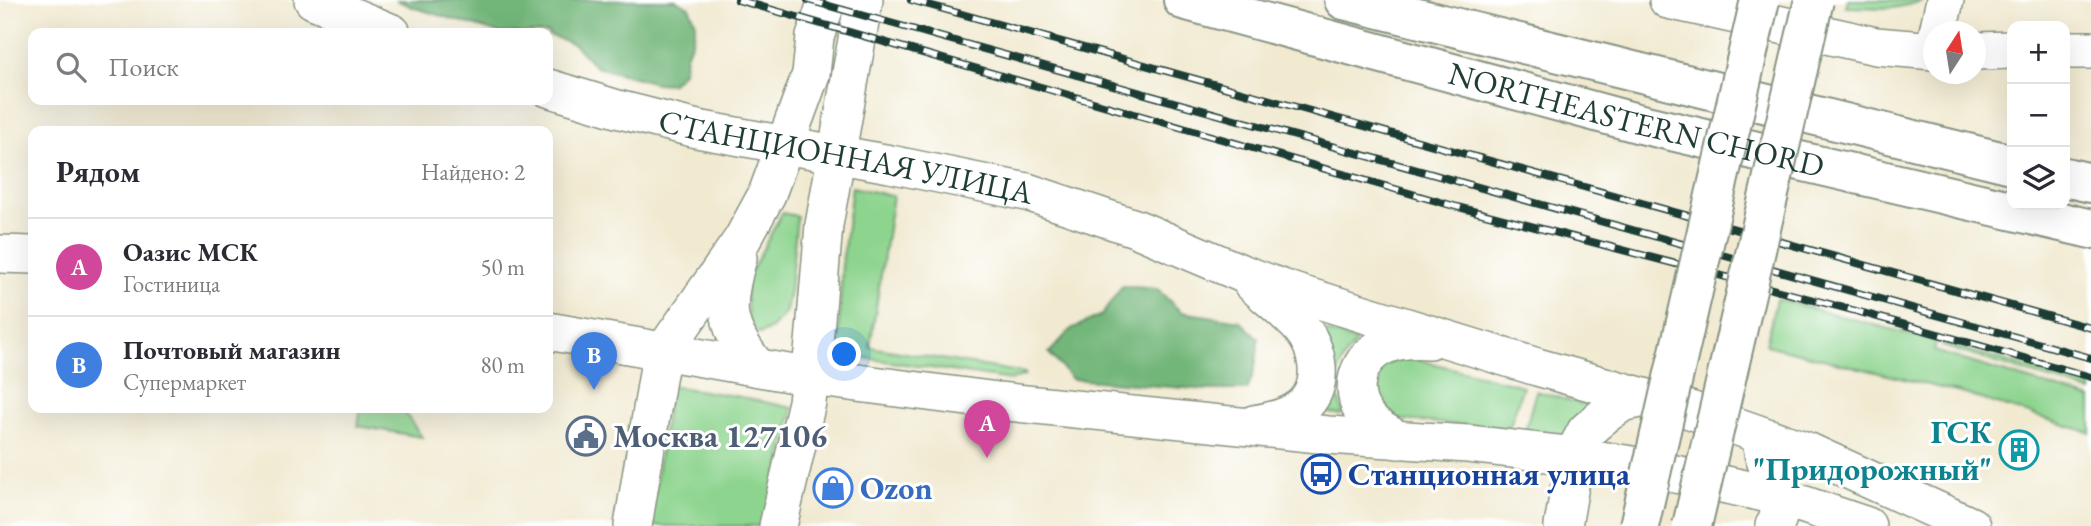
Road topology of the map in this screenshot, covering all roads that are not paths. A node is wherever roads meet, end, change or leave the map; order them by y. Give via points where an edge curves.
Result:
1 (313, 0) edge
2 (827, 0) edge
3 (864, 0) edge
4 (1183, 0) edge
5 (1344, 0) edge
6 (1668, 0) edge
7 (1760, 0) edge
8 (1814, 0) edge
9 (1945, 0) edge
10 (1940, 21) edge
11 (380, 28) edge
12 (1923, 50) edge
13 (2070, 50) edge
14 (2091, 50) edge
15 (1986, 51) edge
16 (2007, 51) edge
17 (553, 90) edge
18 (786, 145) junction
19 (836, 155) junction
20 (2007, 163) edge
21 (2070, 178) edge
22 (2091, 183) edge
23 (2091, 229) edge
24 (742, 240) junction
25 (0, 254) edge
26 (28, 256) edge
27 (1241, 273) junction
28 (817, 299) junction
29 (553, 332) edge
30 (1451, 340) junction
31 (664, 351) junction
32 (757, 367) junction
33 (811, 377) junction
34 (1646, 398) junction
35 (1231, 426) junction
36 (1762, 436) junction
37 (1398, 440) junction
38 (1575, 456) junction
39 (1776, 511) edge
40 (633, 526) edge
41 (778, 526) edge
42 (1563, 526) edge
43 (1639, 526) edge
44 (1692, 526) edge
45 (1867, 526) edge
46 (1970, 526) edge

1 - 11 main road
2 - 18 main road via 815,37 811,74
3 - 19 main road
4 - 23 main road, NORTHEASTERN CHORD via 1637,123
5 - 20 main road, NORTHEASTERN CHORD
6 - 12 main road via 1876,46
7 - 43 main road, bridge
8 - 44 main road, bridge
9 - 10 main road
13 - 14 main road
15 - 16 main road
17 - 18 main road, СТАНЦИОННАЯ УЛИЦА via 697,130
18 - 19 main road, СТАНЦИОННАЯ УЛИЦА
18 - 24 main road
19 - 27 main road, СТАНЦИОННАЯ УЛИЦА via 1027,192 1135,228
19 - 28 main road
21 - 22 main road
24 - 31 main road
24 - 32 main road via 730,286 729,313 735,336
25 - 26 main road
27 - 30 main road, СТАНЦИОННАЯ УЛИЦА
27 - 35 main road via 1300,327 1313,349 1317,377 1306,403 1294,412 1257,424
28 - 32 main road via 785,350
28 - 33 main road
29 - 31 main road
30 - 34 main road, СТАНЦИОННАЯ УЛИЦА
30 - 37 main road via 1389,343 1360,367 1356,394 1362,410
31 - 32 main road
31 - 40 main road
32 - 33 main road
33 - 35 main road
33 - 41 main road
34 - 36 main road, СТАНЦИОННАЯ УЛИЦА
34 - 38 main road via 1622,403 1606,414 1586,431
35 - 37 main road
36 - 39 main road
36 - 46 main road, СТАНЦИОННАЯ УЛИЦА via 1841,465
37 - 38 main road
38 - 39 main road via 1638,466
38 - 42 main road
39 - 45 main road

